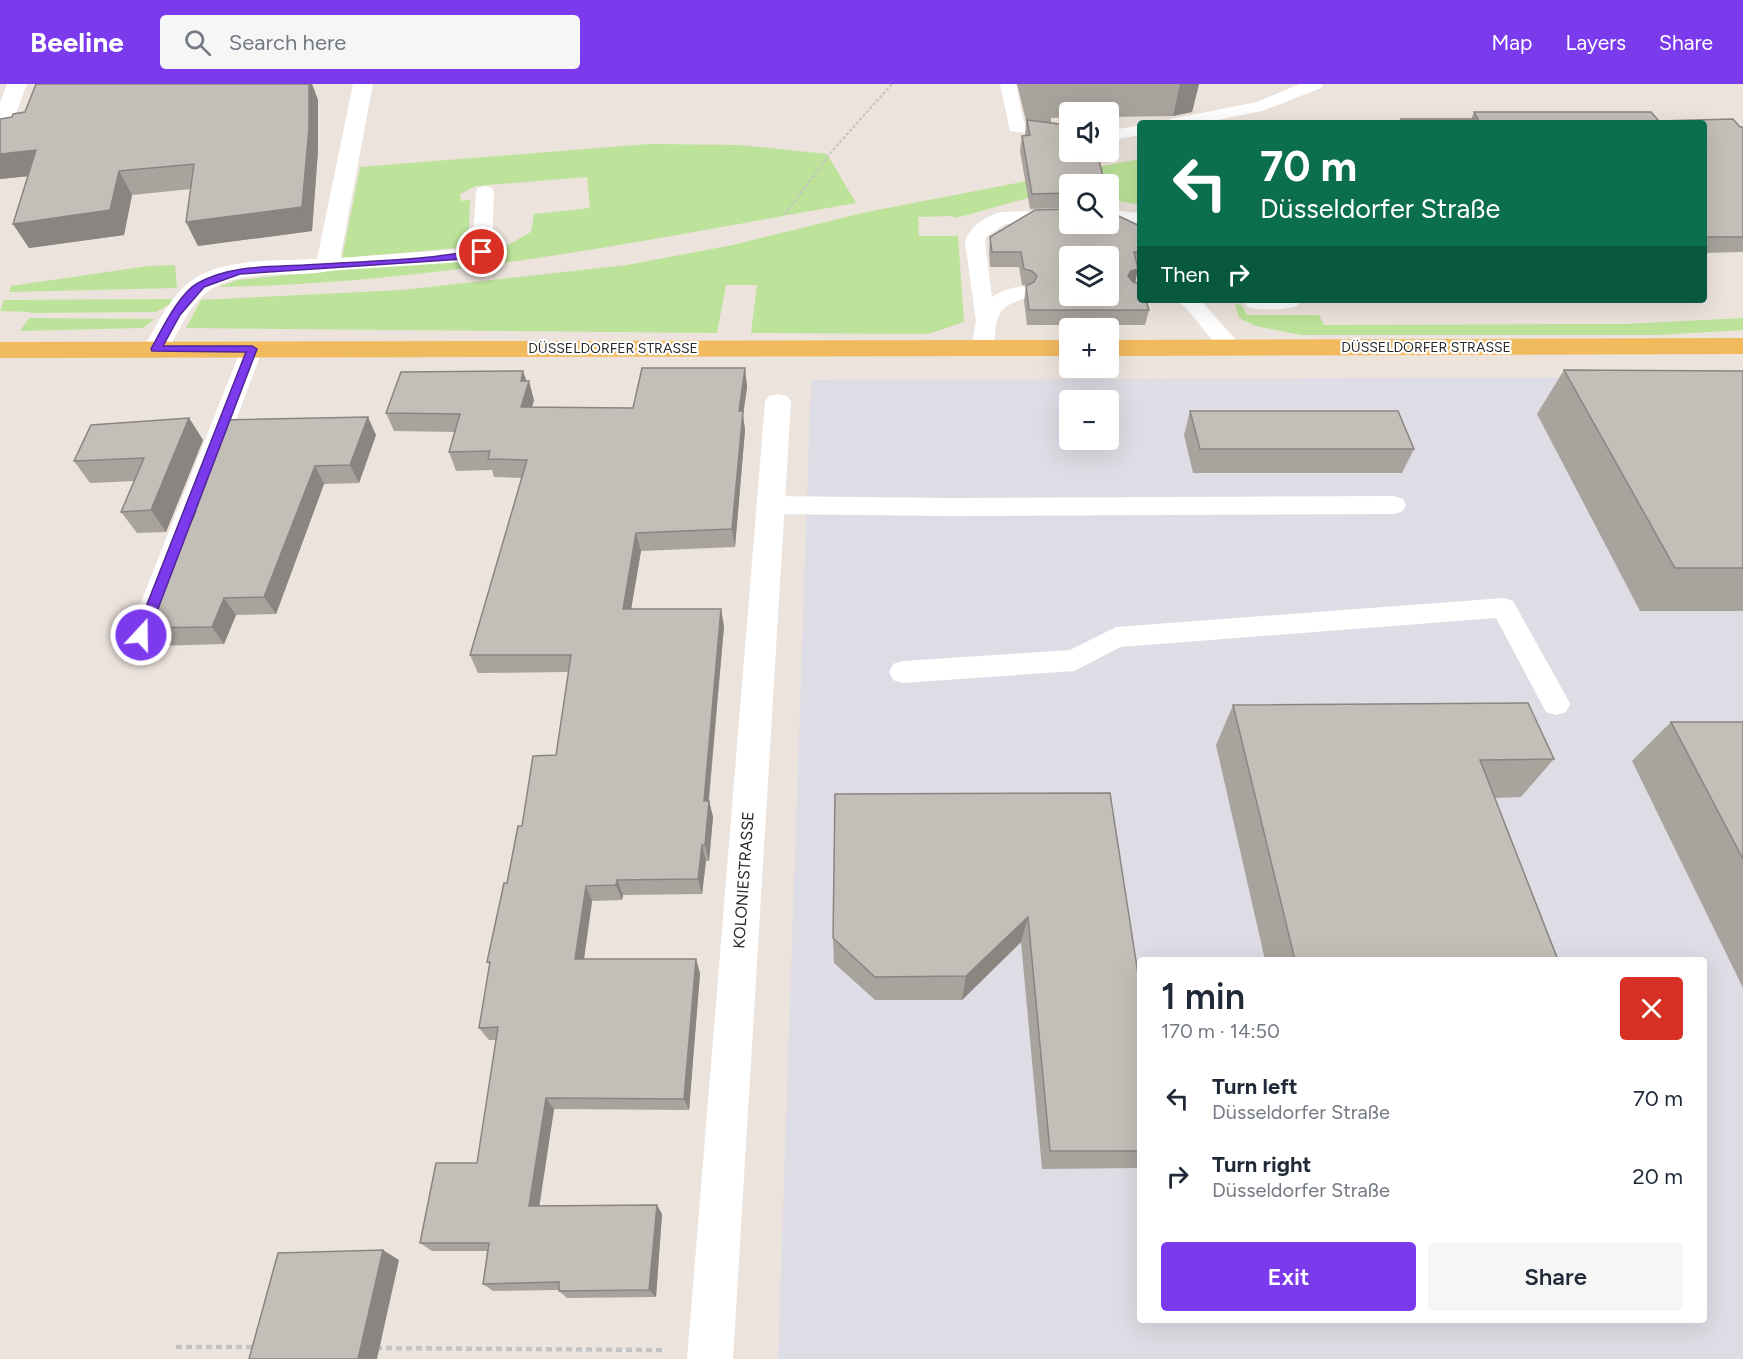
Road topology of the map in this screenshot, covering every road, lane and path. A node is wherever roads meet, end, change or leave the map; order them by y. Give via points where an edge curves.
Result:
1 (17, 84) edge
2 (363, 84) edge
3 (892, 84) edge
4 (1008, 84) edge
5 (1315, 84) edge
6 (1191, 120) edge
7 (0, 129) edge
8 (1137, 131) edge
9 (1059, 132) edge
10 (1119, 134) edge
11 (485, 192) dead end
12 (785, 214) dead end
13 (1059, 216) edge
14 (1119, 217) edge
15 (1137, 219) edge
16 (327, 265) junction
17 (1023, 292) dead end
18 (1191, 303) edge
19 (985, 319) junction
20 (1743, 346) edge
21 (1230, 347) junction
22 (1059, 348) edge
23 (1119, 348) edge
24 (156, 349) junction
25 (252, 349) junction
26 (982, 349) junction
27 (0, 350) edge
28 (778, 402) dead end
29 (769, 505) junction
30 (1394, 505) dead end
31 (141, 635) edge
32 (903, 672) dead end
33 (1556, 704) dead end
34 (176, 1347) dead end
35 (259, 1347) edge
36 (366, 1348) edge
37 (711, 1355) edge

1 - 7 street
2 - 16 street
3 - 12 path via 832,151
4 - 9 lane via 1016,127
5 - 6 lane via 1262,106
8 - 10 lane
11 - 16 lane via 482,252
13 - 19 lane via 1001,218 977,234
14 - 15 lane
16 - 24 street via 239,271 200,285 176,314
17 - 19 lane via 995,304
18 - 21 lane
19 - 26 lane
20 - 21 main road, DÜSSELDORFER STRASSE
21 - 23 main road, DÜSSELDORFER STRASSE
22 - 26 main road, DÜSSELDORFER STRASSE
24 - 25 main road, DÜSSELDORFER STRASSE
24 - 27 main road, DÜSSELDORFER STRASSE
25 - 26 main road, DÜSSELDORFER STRASSE
25 - 31 lane
28 - 29 street, KOLONIESTRASSE
29 - 30 lane
29 - 37 street, KOLONIESTRASSE
32 - 33 lane via 1074,660 1116,637 1504,608
34 - 35 path
36 - 37 path

